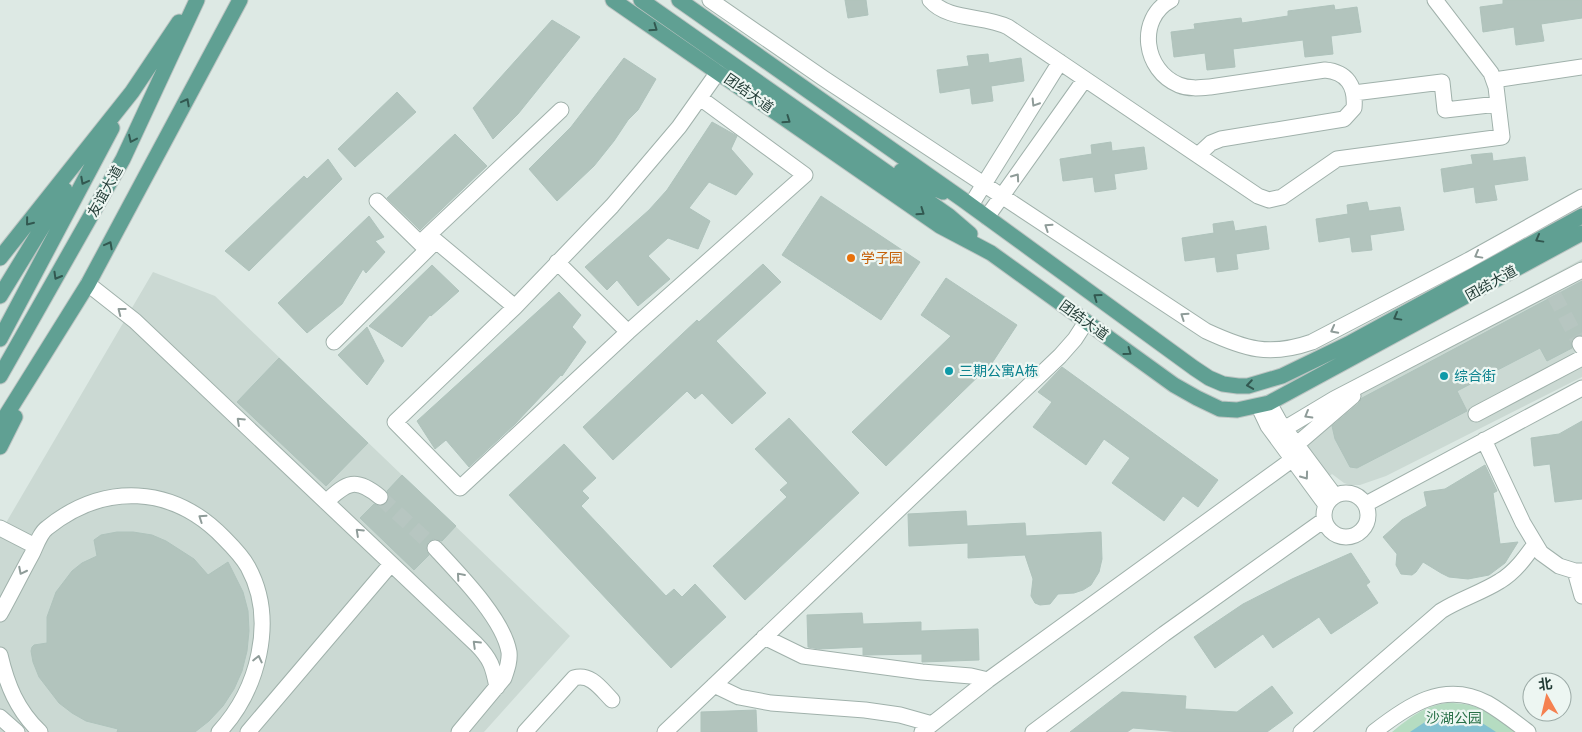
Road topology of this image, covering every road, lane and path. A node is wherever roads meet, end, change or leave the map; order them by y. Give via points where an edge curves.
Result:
1 (195, 0) edge
2 (240, 0) edge
3 (614, 0) edge
4 (641, 0) edge
5 (659, 0) edge
6 (679, 0) edge
7 (710, 0) edge
8 (930, 0) edge
9 (1171, 0) edge
10 (1435, 0) edge
11 (1060, 62) junction
12 (1582, 66) edge
13 (718, 72) junction
14 (1085, 79) junction
15 (1494, 80) junction
16 (132, 92) junction
17 (1354, 94) junction
18 (700, 98) junction
19 (1498, 104) junction
20 (561, 110) dead end
21 (95, 139) junction
22 (1198, 155) junction
23 (985, 185) junction
24 (1002, 196) junction
25 (1582, 197) edge
26 (377, 201) dead end
27 (967, 202) junction
28 (1582, 216) edge
29 (987, 217) junction
30 (1582, 233) edge
31 (424, 246) junction
32 (991, 253) junction
33 (0, 258) edge
34 (557, 262) junction
35 (1582, 270) edge
36 (88, 284) junction
37 (0, 296) edge
38 (515, 307) junction
39 (1086, 322) junction
40 (628, 332) junction
41 (0, 338) edge
42 (334, 342) dead end
43 (50, 348) junction
44 (1581, 349) edge
45 (0, 376) edge
46 (1363, 386) junction
47 (1582, 388) edge
48 (1264, 405) junction
49 (1476, 414) dead end
50 (0, 425) edge
51 (1284, 429) junction
52 (1484, 440) junction
53 (0, 447) edge
54 (1294, 452) junction
55 (380, 497) tunnel mouth
56 (326, 502) junction
57 (1366, 504) junction
58 (1328, 507) junction
59 (0, 528) edge
60 (1536, 544) junction
61 (36, 546) junction
62 (435, 548) tunnel mouth
63 (391, 564) junction
64 (1579, 571) edge
65 (1582, 596) edge
66 (4, 598) edge
67 (0, 614) edge
68 (764, 637) junction
69 (0, 655) edge
70 (3, 679) edge
71 (988, 680) junction
72 (714, 685) junction
73 (497, 687) junction
74 (248, 689) junction
75 (612, 700) dead end
76 (270, 707) junction
77 (22, 712) junction
78 (235, 712) junction
79 (927, 728) edge
80 (251, 729) edge
81 (33, 732) edge
82 (40, 732) edge
83 (219, 732) edge
84 (459, 732) edge
85 (525, 732) edge
86 (665, 732) edge
87 (1033, 732) edge
88 (1301, 732) edge
89 (1374, 732) edge
90 (1528, 732) edge

1 - 16 main road, 友谊大道
1 -> 45 main road, 友谊大道 via 123,159
36 -> 2 main road, 友谊大道
3 -> 13 main road, 团结大道
4 - 32 main road via 949,216
5 - 27 main road via 910,178
6 - 27 main road, 团结大道
7 - 23 street
8 - 11 street via 947,12 1000,23
9 - 17 street via 1152,20 1148,42 1155,63 1180,86 1210,87 1326,70 1343,75 1351,83
10 - 15 street
11 - 14 street
11 -> 23 street
12 - 15 street
13 - 18 street
13 -> 32 main road, 团结大道 via 940,226
14 - 22 street
24 -> 14 street
15 - 19 street
16 - 21 main road, 友谊大道
16 -> 41 main road, 友谊大道
17 - 19 street via 1442,82 1445,110
17 - 22 street via 1354,108 1344,119 1221,139
18 - 34 street via 642,172
18 - 40 street via 805,175
19 - 22 street via 1502,137 1337,159 1273,200 1258,196
20 - 31 street
21 -> 33 main road, 友谊大道
21 - 37 main road
23 - 24 street
23 - 27 street
25 -> 24 street via 1318,339 1301,346 1267,350 1242,346 1206,331
24 - 29 street
26 - 31 street
27 - 29 main road, 团结大道
28 -> 29 main road, 团结大道 via 1348,344 1282,376 1248,386 1223,384 1209,378
30 - 48 main road, 团结大道
31 - 38 street via 436,241
31 - 42 street
32 - 39 main road, 团结大道
34 - 38 street
34 - 40 street
35 - 46 street via 1552,291
36 - 43 main road, 友谊大道
56 -> 36 street via 135,321
38 - 40 street via 395,422 460,488
39 -> 48 main road, 团结大道 via 1174,385 1212,406 1237,410
39 - 68 street via 1060,356
43 - 50 main road, 友谊大道
43 - 53 main road, 友谊大道
44 - 49 street
46 -> 51 street
46 - 54 street
47 - 52 street
48 - 51 street
48 - 54 street via 1268,426
51 - 54 street
52 - 57 street
52 - 60 street
54 - 58 street
54 - 71 street
55 - 56 street via 362,485 351,484
63 -> 56 street
57 - 58 street via 1349,492 1341,493
57 - 58 street via 1366,526 1360,533 1343,537 1328,528
58 - 87 street
59 - 61 street
60 - 64 street via 1549,560
60 - 88 street via 1522,562 1500,581 1441,611
61 -> 66 street
74 -> 61 street via 261,644 258,590 237,551 204,519 157,499 140,496 103,498 45,529
73 -> 62 street via 504,678 509,661 502,631 473,591
73 -> 63 street via 493,665 487,655
63 - 76 street
64 - 65 street
66 - 67 street
68 - 71 street via 803,656
68 - 72 street
69 - 70 street
70 - 77 street
71 - 79 street
72 - 79 street via 739,697 900,715
72 - 86 street
73 - 84 street
74 - 76 street
74 - 78 street
75 - 85 street via 586,676 574,678
76 - 80 street
77 - 81 street
77 - 82 street
78 - 80 street
78 - 83 street
89 - 90 street via 1420,701 1450,694 1486,702

